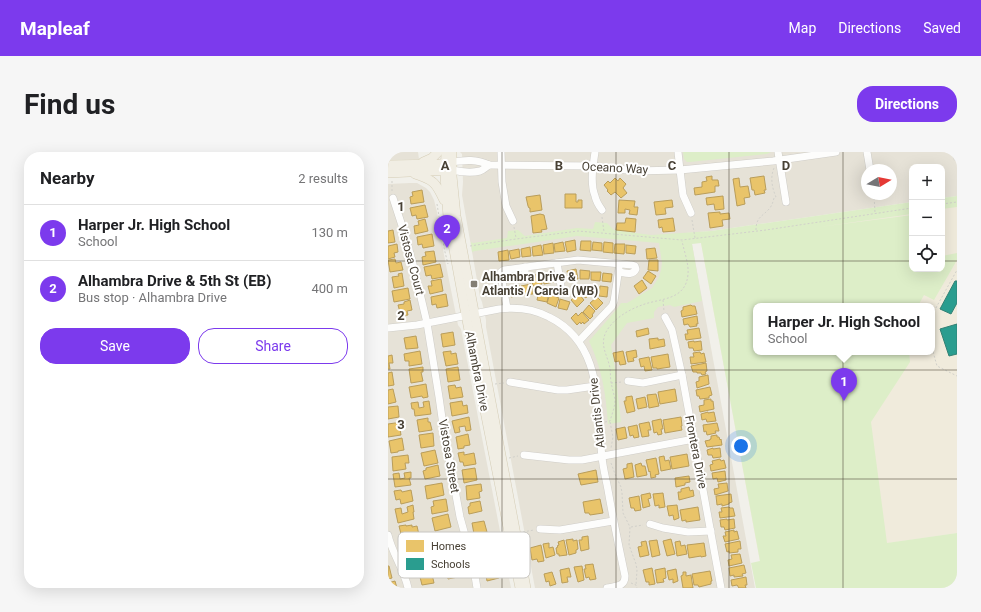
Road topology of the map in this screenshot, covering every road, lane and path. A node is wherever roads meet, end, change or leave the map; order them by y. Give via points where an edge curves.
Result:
1 (438, 152) edge
2 (446, 152) edge
3 (452, 152) edge
4 (501, 152) edge
5 (595, 152) edge
6 (678, 152) edge
7 (778, 152) edge
8 (836, 152) edge
9 (867, 152) edge
10 (956, 152) edge
11 (957, 157) edge
12 (779, 160) junction
13 (416, 164) junction
14 (501, 164) junction
15 (869, 164) edge
16 (388, 165) edge
17 (489, 165) junction
18 (593, 166) junction
19 (448, 167) junction
20 (774, 167) dead end
21 (680, 170) junction
22 (408, 172) junction
23 (390, 177) edge
24 (393, 198) joint
25 (436, 198) dead end
26 (874, 200) edge
27 (786, 202) dead end
28 (957, 202) edge
29 (945, 204) edge
30 (447, 206) junction
31 (909, 208) edge
32 (602, 210) joint
33 (691, 213) joint
34 (875, 214) junction
35 (513, 221) joint
36 (756, 230) junction
37 (604, 233) junction
38 (516, 239) junction
39 (695, 239) junction
40 (682, 240) junction
41 (469, 247) dead end
42 (557, 263) junction
43 (619, 264) junction
44 (450, 269) dead end
45 (957, 270) edge
46 (619, 272) junction
47 (561, 286) dead end
48 (662, 300) junction
49 (507, 308) junction
50 (935, 310) edge
51 (470, 314) junction
52 (665, 317) joint
53 (427, 323) junction
54 (388, 328) edge
55 (579, 341) junction
56 (934, 355) edge
57 (682, 375) junction
58 (957, 376) edge
59 (628, 381) joint
60 (510, 382) joint
61 (611, 383) junction
62 (494, 384) dead end
63 (595, 386) junction
64 (610, 421) junction
65 (600, 423) junction
66 (694, 439) junction
67 (611, 448) dead end
68 (524, 455) joint
69 (602, 457) junction
70 (509, 458) dead end
71 (611, 463) dead end
72 (613, 521) junction
73 (650, 524) joint
74 (630, 527) junction
75 (540, 529) joint
76 (711, 531) junction
77 (464, 532) edge
78 (510, 532) edge
79 (515, 532) edge
80 (522, 532) dead end
81 (388, 535) edge
82 (398, 561) edge
83 (405, 578) edge
84 (475, 578) edge
85 (518, 578) edge
86 (524, 578) edge
87 (625, 581) junction
88 (636, 585) junction
89 (408, 588) edge
90 (477, 588) edge
91 (520, 588) edge
92 (526, 588) edge
93 (607, 588) edge
94 (637, 588) edge
95 (721, 588) edge

1 - 13 main road via 428,161
2 - 19 main road, Alhambra Drive
3 - 19 main road, Alhambra Drive
4 - 14 street
5 - 18 street
6 - 21 street
7 - 12 street
8 - 12 street, Oceano Way
9 - 15 street
10 - 11 street
12 - 21 street, Oceano Way
12 - 27 street
13 - 16 main road
13 - 19 main road
14 - 17 street, Oceano Way
14 - 18 street, Oceano Way
14 - 35 street via 506,206
17 - 19 street, Oceano Way via 474,160 461,161
17 - 19 street, Oceano Way via 478,171 461,172
18 - 21 street, Oceano Way via 634,171
18 - 32 street via 594,195
19 - 22 main road
19 - 30 main road, Alhambra Drive
19 - 51 main road, Alhambra Drive
20 - 36 path via 772,179 776,197 770,208 762,214 756,224
21 - 33 street via 683,195
22 - 23 main road
22 - 30 main road via 434,182
23 - 24 path
24 - 53 street, Vistosa Court
25 - 44 path
26 - 34 path
28 - 29 path
30 - 51 main road, Alhambra Drive via 454,253
31 - 34 path
32 - 37 path
33 - 39 path
34 - 36 path
35 - 38 path
36 - 39 path
37 - 38 path via 578,231
37 - 40 path
38 - 41 path
39 - 40 path
40 - 48 path via 688,270 685,285 676,295
42 - 43 street via 578,260
42 - 47 street
42 - 49 street via 501,272
43 - 46 street
43 - 46 street via 632,265 636,269 630,274
45 - 50 path
46 - 55 street via 612,306
48 - 52 path
48 - 61 path via 629,310 609,327 603,343
49 - 51 street, Atlantis Drive
49 - 55 street, Atlantis Drive via 546,315 564,325
51 - 53 street, Atlantis Drive
51 - 78 main road, Alhambra Drive
51 - 79 main road, Alhambra Drive
52 - 57 street, Frontera Drive via 672,330
53 - 54 street, Atlantis Drive
53 - 77 street, Vistosa Street
55 - 63 street, Atlantis Drive via 586,352
56 - 58 path via 937,366
57 - 59 street via 643,383
57 - 66 street, Frontera Drive
59 - 61 path
60 - 62 path
60 - 63 street via 558,390
61 - 64 path via 615,400
63 - 65 street, Atlantis Drive
64 - 65 path
64 - 67 path via 613,437
65 - 69 street, Atlantis Drive
66 - 69 street
66 - 76 street, Frontera Drive
68 - 69 street via 569,460
68 - 70 path
69 - 72 street, Atlantis Drive
71 - 74 path via 621,487 623,513
72 - 75 street via 560,530
72 - 87 street, Atlantis Drive
73 - 74 path
73 - 76 street via 688,532
74 - 88 path via 629,546 636,564
75 - 80 path
76 - 95 street, Frontera Drive
81 - 82 street
83 - 89 street
84 - 90 street, Vistosa Street
85 - 91 main road, Alhambra Drive
86 - 92 main road, Alhambra Drive
87 - 88 path
87 - 93 street
88 - 94 path

